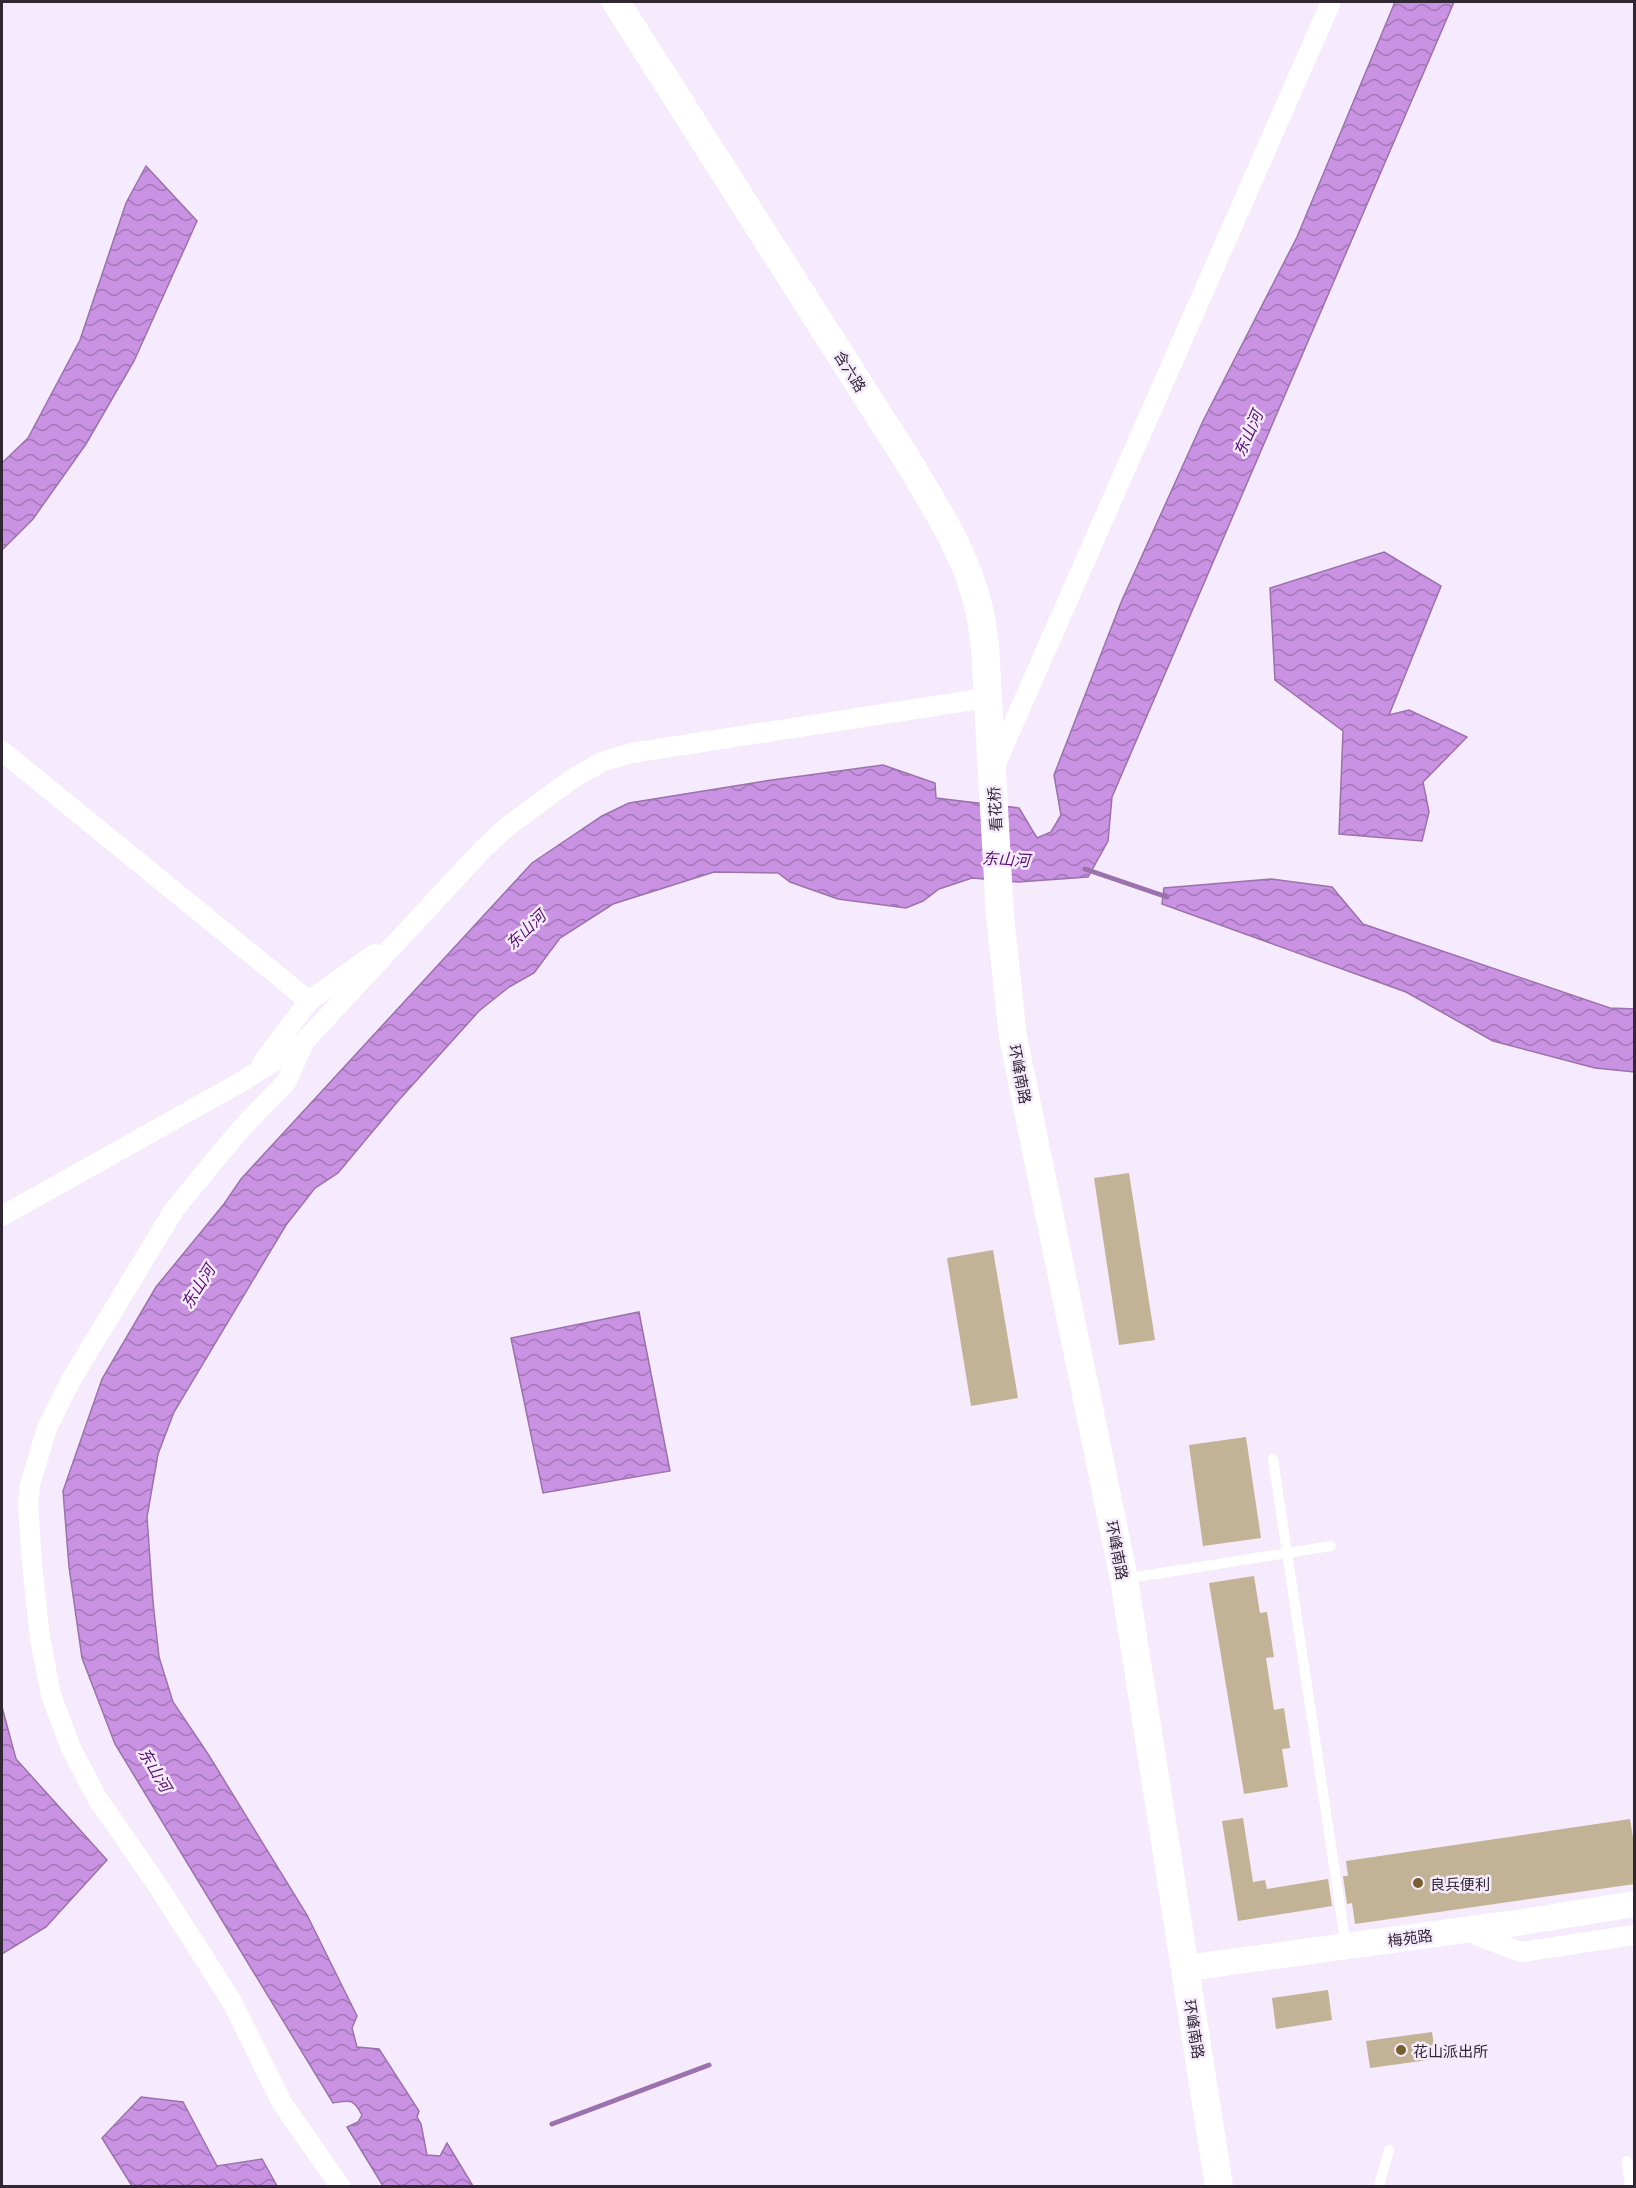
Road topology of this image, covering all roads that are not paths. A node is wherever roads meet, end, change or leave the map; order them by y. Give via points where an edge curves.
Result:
1 (616, 2) edge
2 (1331, 2) edge
3 (986, 698) junction
4 (2, 751) edge
5 (992, 774) junction
6 (1000, 916) joint
7 (409, 929) junction
8 (309, 1001) junction
9 (304, 1042) junction
10 (252, 1076) junction
11 (2, 1216) edge
12 (1273, 1459) dead end
13 (1331, 1546) dead end
14 (1287, 1553) junction
15 (1124, 1579) junction
16 (1635, 1904) edge
17 (1635, 1914) edge
18 (1635, 1935) edge
19 (1478, 1936) junction
20 (1346, 1946) junction
21 (1187, 1973) junction
22 (1389, 2150) dead end
23 (1627, 2162) dead end
24 (340, 2187) edge
25 (1219, 2187) edge
26 (1379, 2187) edge
27 (1630, 2187) edge

1 - 3 main road, 含六路 via 951,533 979,609 985,646
2 - 5 street
3 - 5 main road, 含六路
3 - 7 street via 632,753 604,761 566,783 508,826
4 - 8 street
5 - 6 main road, 看花桥
6 - 15 main road, 环峰南路 via 1013,1037
7 - 8 street
7 - 9 street
8 - 10 street
9 - 10 street
9 - 24 street via 286,1081 174,1210 70,1380 47,1428 28,1504 40,1638 51,1695 72,1748 97,1798 231,2000 282,2103
10 - 11 street
12 - 14 lane
13 - 14 lane
14 - 15 lane
14 - 20 lane
15 - 21 main road, 环峰南路
16 - 20 street, 梅苑路
17 - 19 street, 梅苑路
18 - 19 street via 1521,1952
19 - 21 street, 梅苑路
20 - 21 street, 梅苑路
21 - 25 main road, 环峰南路
22 - 26 lane
23 - 27 lane

